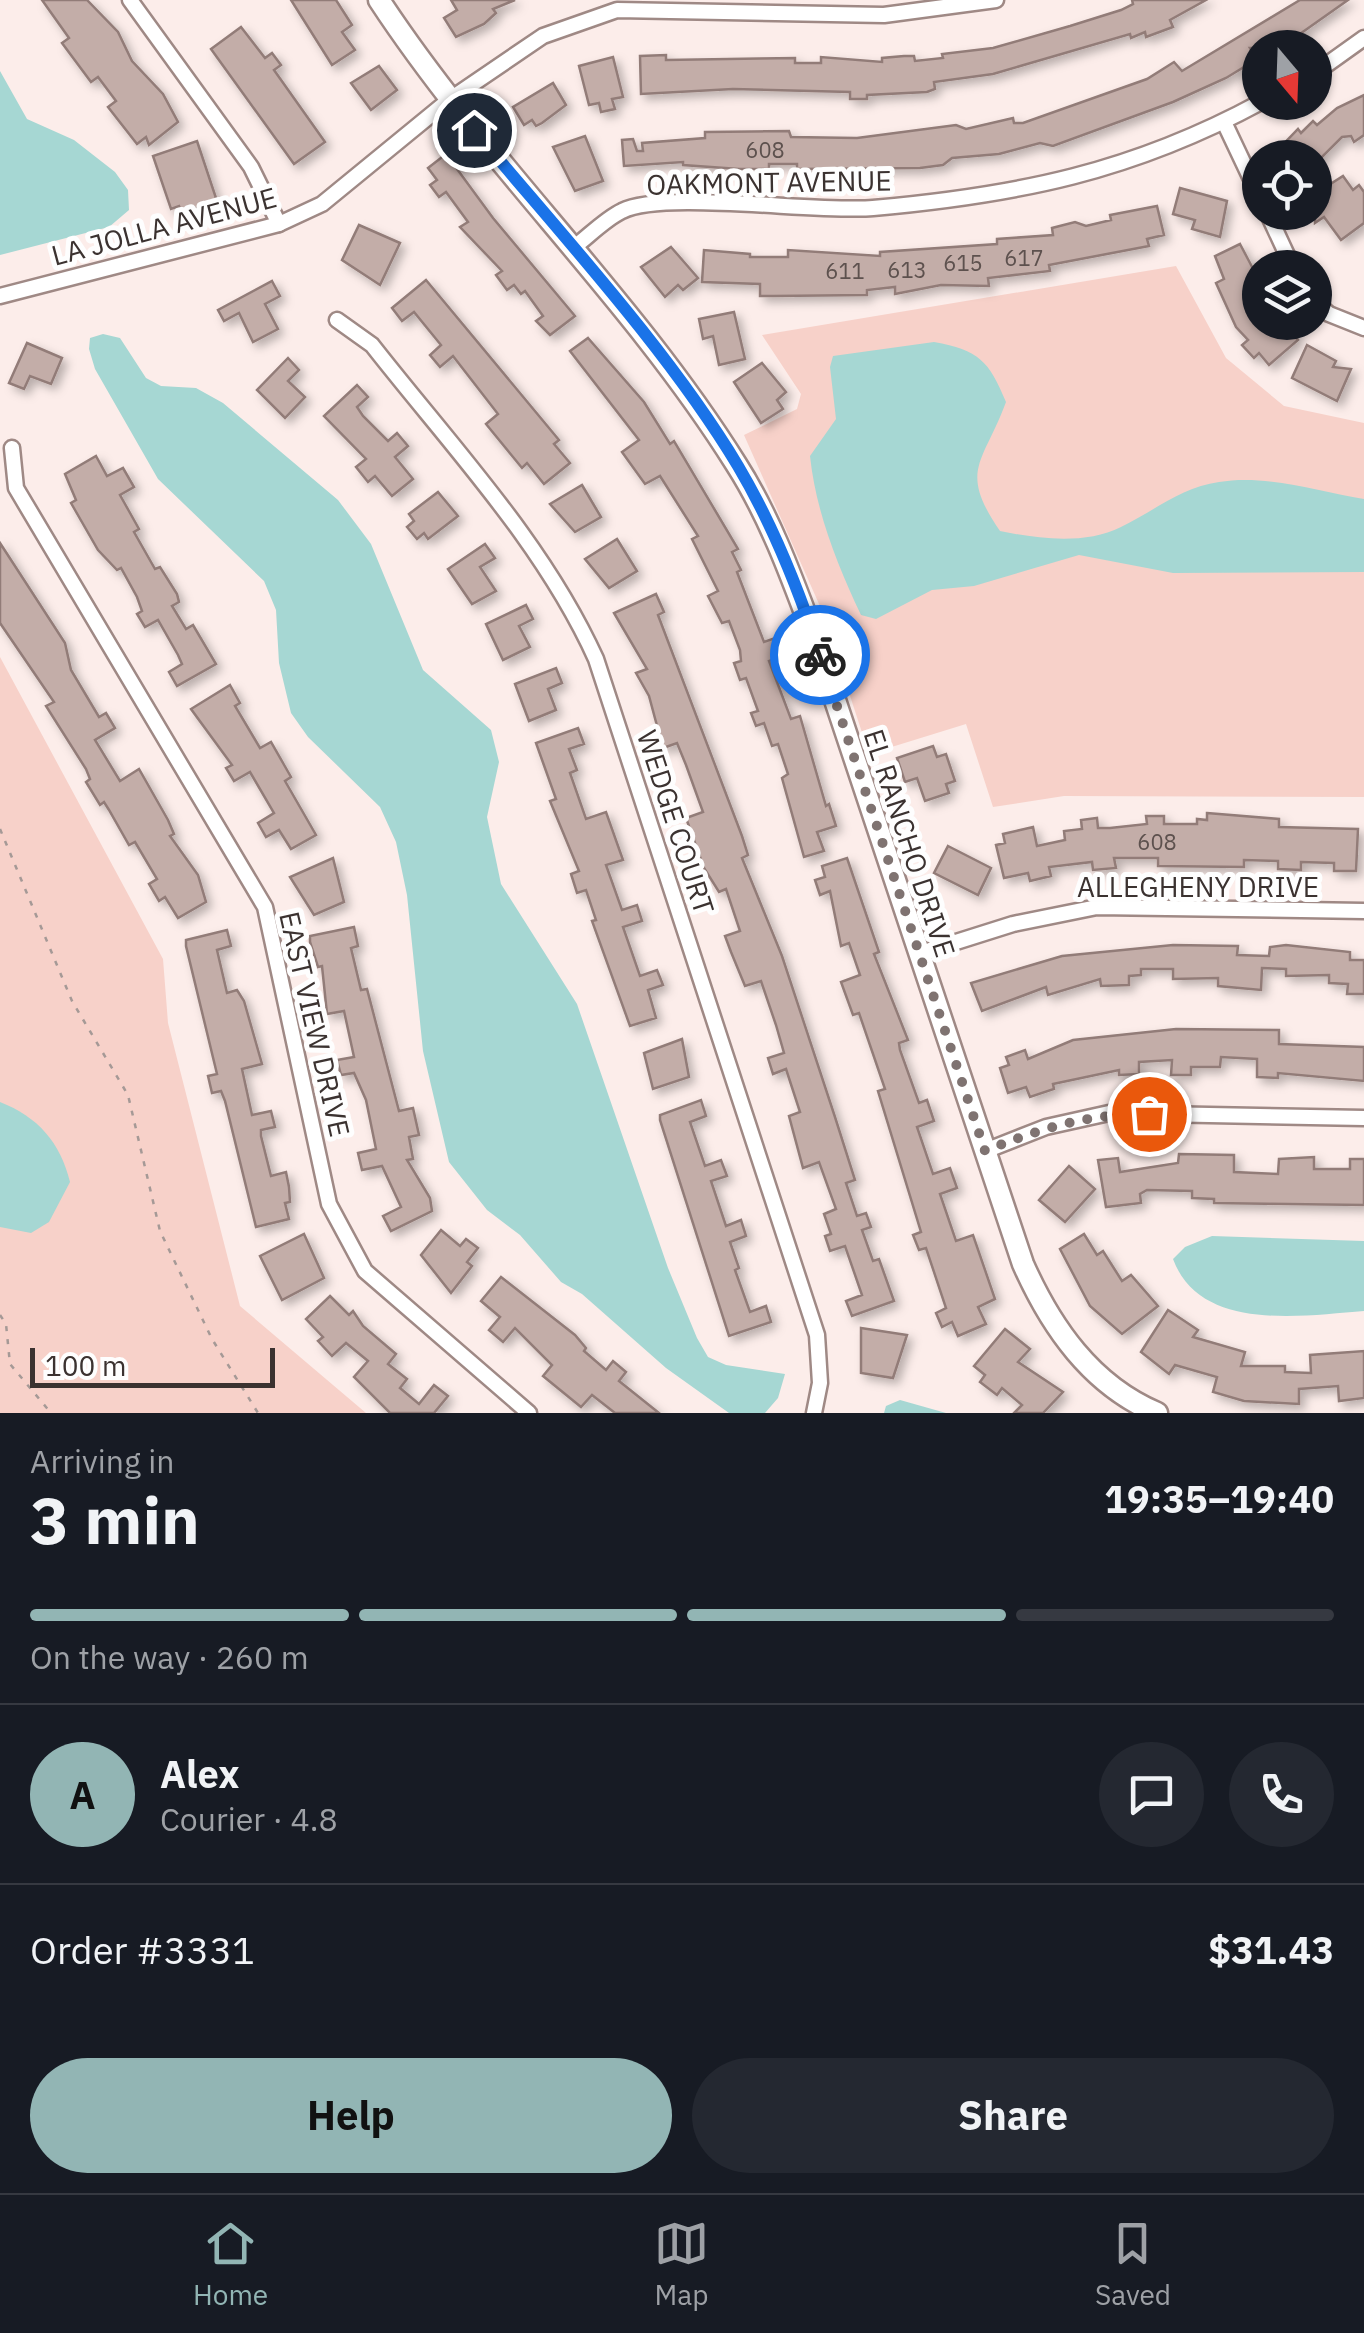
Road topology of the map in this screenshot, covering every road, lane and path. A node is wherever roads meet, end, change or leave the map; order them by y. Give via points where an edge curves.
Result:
1 (130, 0) edge
2 (378, 0) edge
3 (996, 0) edge
4 (1364, 38) edge
5 (1332, 61) edge
6 (450, 100) junction
7 (1242, 112) edge
8 (1224, 122) junction
9 (1242, 160) edge
10 (279, 224) junction
11 (573, 248) junction
12 (0, 296) edge
13 (1332, 315) edge
14 (337, 320) dead end
15 (1364, 328) edge
16 (12, 448) dead end
17 (0, 830) edge
18 (1364, 911) edge
19 (918, 954) junction
20 (1364, 1118) edge
21 (985, 1151) junction
22 (0, 1315) edge
23 (51, 1413) edge
24 (258, 1413) edge
25 (529, 1413) edge
26 (814, 1413) edge
27 (1157, 1413) edge

1 - 10 street via 252,167
2 - 6 street, EL RANCHO DRIVE
3 - 6 street, LA JOLLA AVENUE via 884,15 617,10 542,36
4 - 5 street
6 - 10 street, LA JOLLA AVENUE via 322,204
6 - 11 street, EL RANCHO DRIVE
7 - 8 street, OAKMONT AVENUE
8 - 9 street
8 - 11 street, OAKMONT AVENUE via 1130,163 997,195 868,208 668,204 623,210
10 - 12 street, LA JOLLA AVENUE
11 - 19 street, EL RANCHO DRIVE via 737,466 782,552
13 - 15 street
14 - 26 street, WEDGE COURT via 372,345 539,557 570,602 596,659 817,1335
16 - 25 street, EAST VIEW DRIVE via 16,488 265,907 329,1204 365,1271
17 - 24 path via 72,1001 128,1095 160,1231 212,1339
18 - 19 street, ALLEGHENY DRIVE via 1097,907
19 - 21 street, EL RANCHO DRIVE
20 - 21 street via 1109,1113 1046,1127
21 - 27 street, EL RANCHO DRIVE via 1046,1316 1090,1368
22 - 23 path via 10,1364

